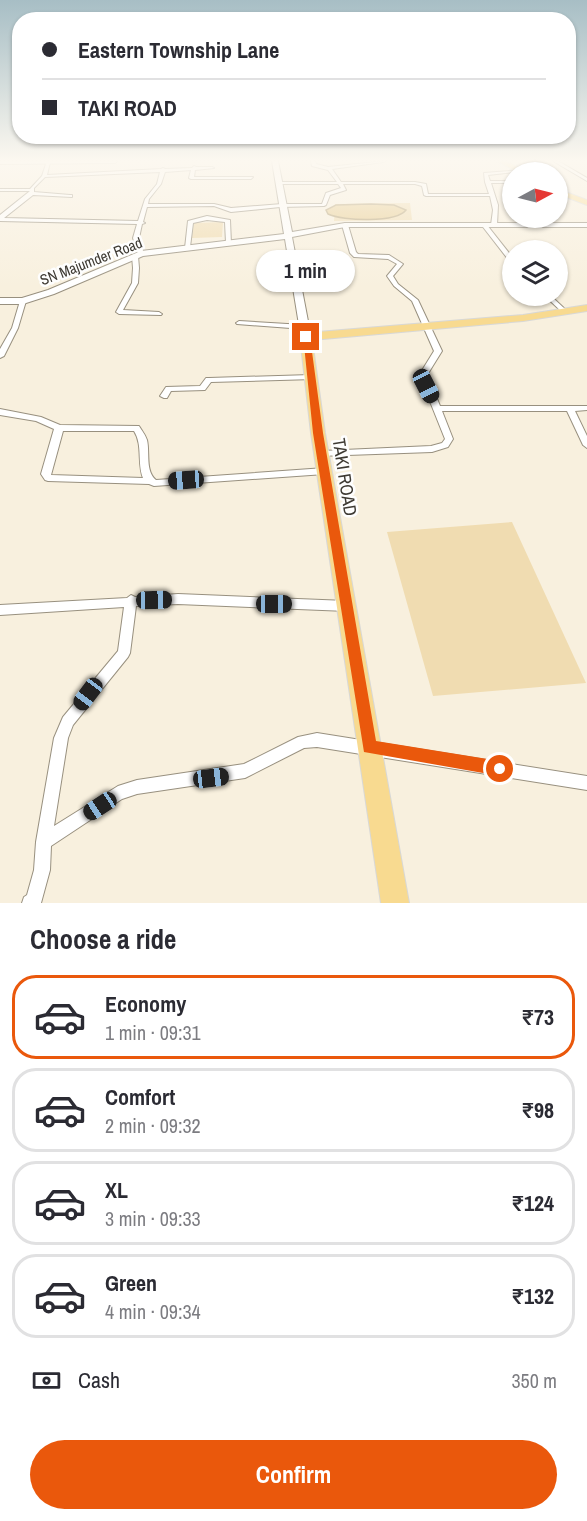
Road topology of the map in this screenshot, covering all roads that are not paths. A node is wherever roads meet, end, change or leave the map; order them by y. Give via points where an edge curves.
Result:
1 (16, 203) edge
2 (325, 203) edge
3 (495, 203) edge
4 (282, 205) junction
5 (146, 206) joint
6 (0, 207) edge
7 (9, 209) junction
8 (0, 212) edge
9 (0, 219) edge
10 (142, 223) junction
11 (345, 225) junction
12 (494, 225) junction
13 (587, 225) edge
14 (485, 226) junction
15 (287, 237) junction
16 (229, 243) junction
17 (188, 247) junction
18 (502, 248) edge
19 (138, 255) junction
20 (0, 301) edge
21 (23, 301) junction
22 (559, 306) edge
23 (587, 308) edge
24 (565, 312) junction
25 (159, 314) dead end
26 (240, 323) dead end
27 (428, 327) junction
28 (305, 332) junction
29 (0, 356) edge
30 (311, 377) junction
31 (164, 396) dead end
32 (587, 408) edge
33 (437, 409) junction
34 (570, 409) junction
35 (0, 412) edge
36 (59, 428) junction
37 (587, 445) edge
38 (323, 462) junction
39 (148, 481) junction
40 (130, 600) junction
41 (346, 606) junction
42 (0, 610) edge
43 (369, 747) junction
44 (587, 783) edge
45 (44, 842) junction
46 (30, 903) edge
47 (395, 903) edge

1 - 7 street
2 - 4 street
3 - 12 street
4 - 5 street via 236,210 214,205
4 - 15 main road
5 - 10 street
6 - 7 street
7 - 8 street
7 - 9 street
9 - 10 street
10 - 19 street via 136,238
11 - 14 main road, SN Majumder Road
11 - 15 main road, SN Majumder Road
11 - 27 street via 352,253 389,257 400,264 390,276 415,300
12 - 13 main road, SN Majumder Road
12 - 14 main road, SN Majumder Road
14 - 18 street
15 - 16 main road, SN Majumder Road
15 - 28 main road
16 - 17 main road, SN Majumder Road
16 - 17 street via 228,221 207,218 190,222
17 - 19 main road, SN Majumder Road
19 - 21 main road, SN Majumder Road
19 - 25 street via 136,284 118,312
20 - 21 main road, SN Majumder Road
21 - 29 street via 15,328
22 - 24 street
23 - 24 main road
24 - 27 main road
26 - 28 street
27 - 28 main road
27 - 33 street via 438,351 425,379
28 - 30 main road, TAKI ROAD
30 - 31 street via 209,380 202,388 170,389
30 - 38 main road, TAKI ROAD
32 - 34 street
33 - 34 street
33 - 38 street via 449,439 440,447
34 - 37 street
35 - 36 street via 38,419
36 - 39 street via 136,428 146,457 144,475
36 - 39 street via 48,478
38 - 39 street
38 - 41 main road, TAKI ROAD
40 - 41 street
40 - 42 street
40 - 45 street via 124,653 74,712 62,738
41 - 43 main road, TAKI ROAD
43 - 44 street
43 - 45 street via 303,742 245,771 136,787 118,793
43 - 47 main road, TAKI ROAD
45 - 46 street via 42,870

